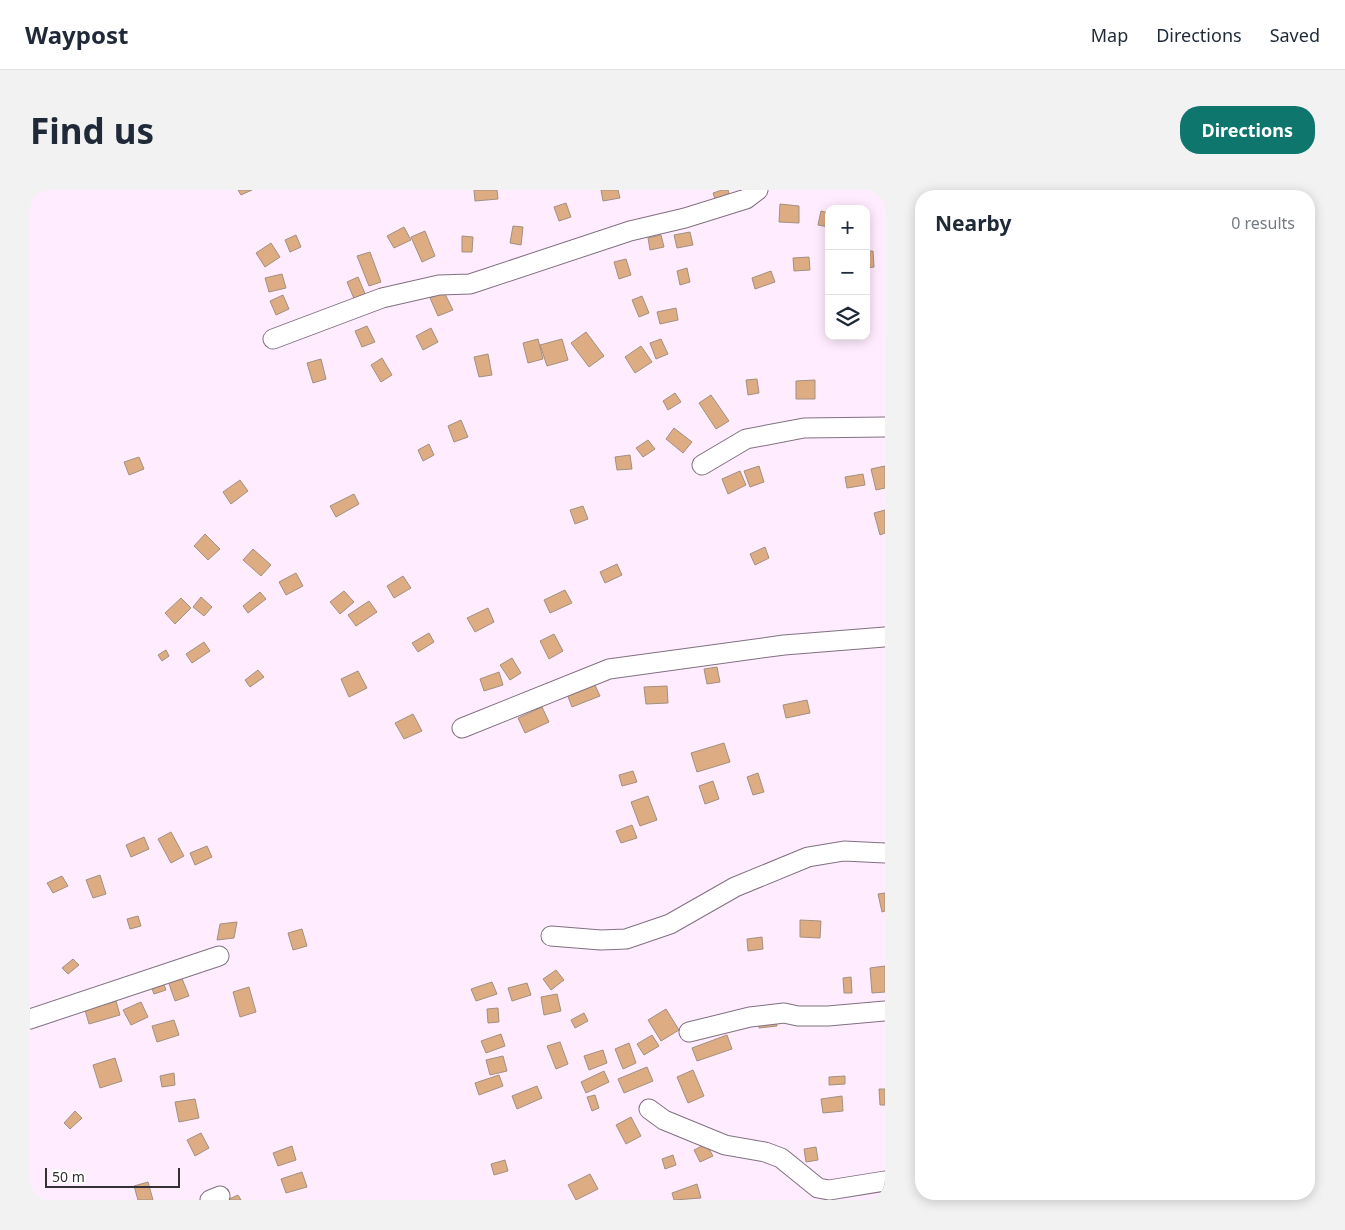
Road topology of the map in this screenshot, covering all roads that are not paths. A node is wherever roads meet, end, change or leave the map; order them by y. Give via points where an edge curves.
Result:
1 (758, 190) edge
2 (273, 340) dead end
3 (885, 427) edge
4 (702, 465) dead end
5 (885, 637) edge
6 (462, 728) dead end
7 (885, 853) edge
8 (551, 936) dead end
9 (219, 956) dead end
10 (885, 1011) edge
11 (30, 1020) edge
12 (689, 1032) dead end
13 (649, 1109) dead end
14 (885, 1181) edge

1 - 2 street via 746,199 630,231 470,284 439,285 382,298
3 - 4 street via 804,428 746,440
5 - 6 street via 784,645 609,669
7 - 8 street via 844,851 808,857 735,888 670,924 626,939
9 - 11 street
10 - 12 street via 828,1016 784,1013 750,1016
13 - 14 street via 664,1120 725,1145 781,1158 818,1188 829,1190

